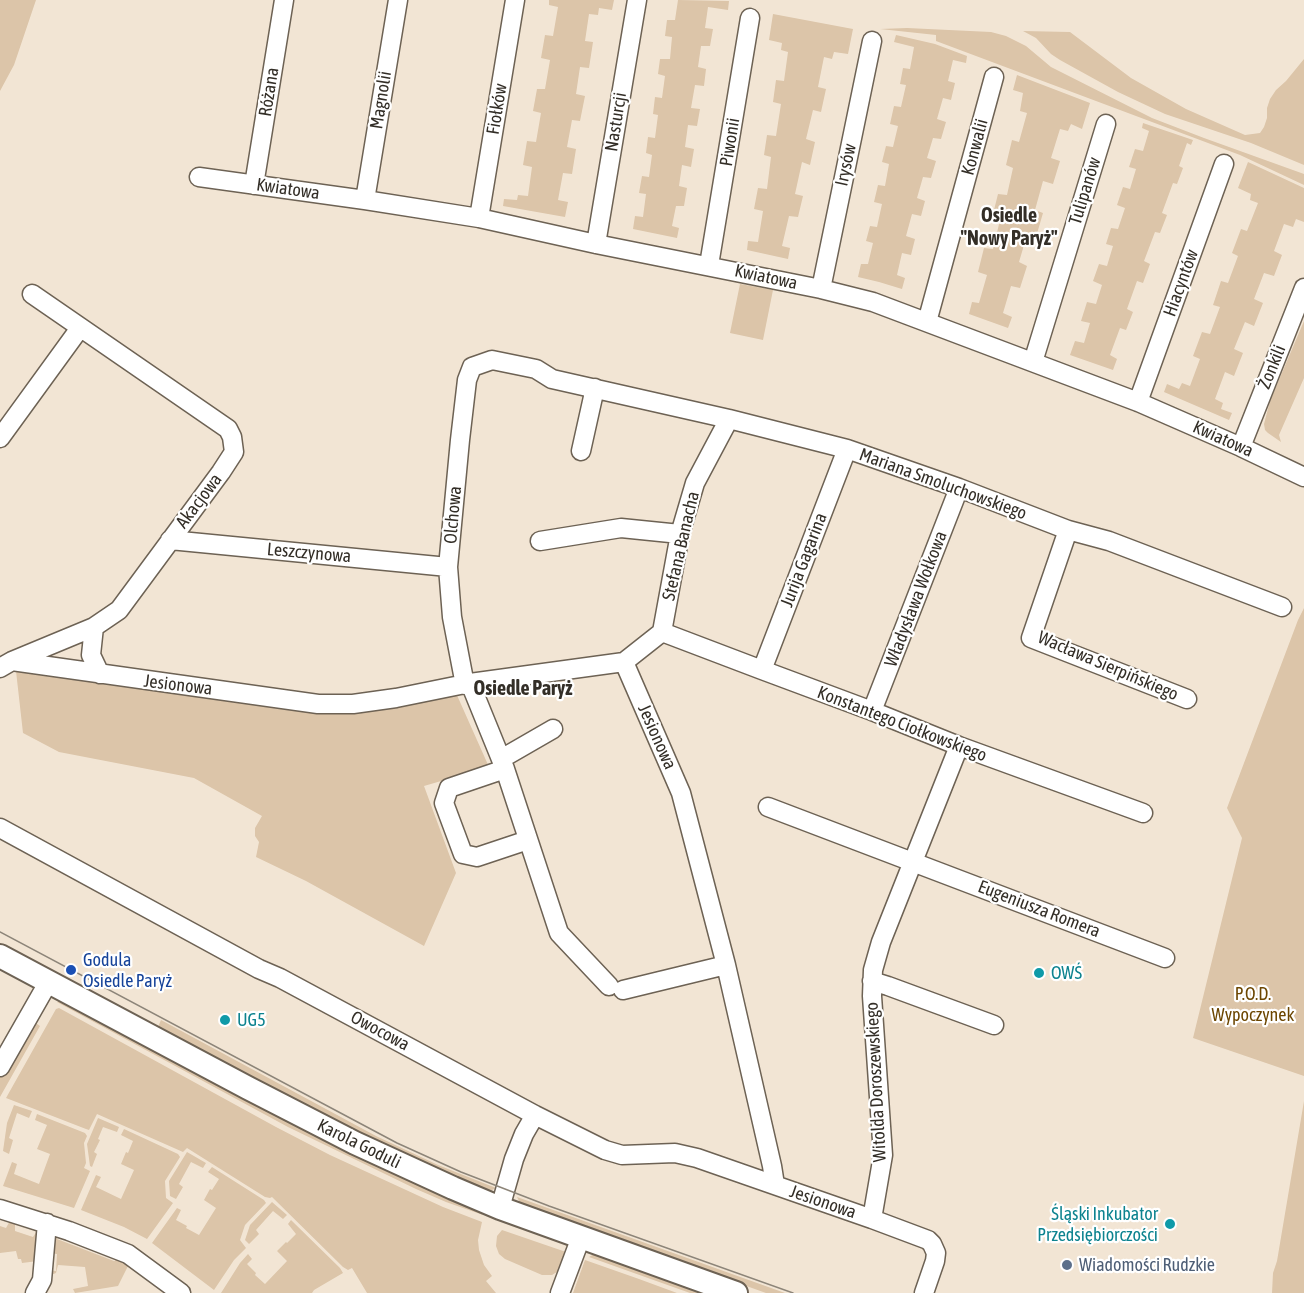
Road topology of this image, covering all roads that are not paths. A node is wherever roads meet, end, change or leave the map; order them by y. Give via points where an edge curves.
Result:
1 (284, 0) edge
2 (398, 0) edge
3 (515, 0) edge
4 (637, 0) edge
5 (750, 18) dead end
6 (872, 41) dead end
7 (994, 76) dead end
8 (1106, 124) dead end
9 (1224, 164) dead end
10 (199, 177) dead end
11 (254, 185) junction
12 (364, 200) junction
13 (479, 218) junction
14 (596, 244) junction
15 (709, 266) junction
16 (1304, 288) edge
17 (821, 289) junction
18 (32, 294) dead end
19 (927, 322) junction
20 (80, 328) junction
21 (492, 360) joint
22 (1034, 362) junction
23 (595, 388) junction
24 (1138, 402) junction
25 (729, 419) junction
26 (0, 438) edge
27 (1241, 447) junction
28 (847, 449) junction
29 (581, 451) dead end
30 (1304, 477) edge
31 (959, 488) junction
32 (1068, 530) junction
33 (680, 534) junction
34 (170, 540) junction
35 (540, 541) dead end
36 (448, 567) junction
37 (1282, 608) dead end
38 (94, 627) junction
39 (662, 632) junction
40 (624, 662) junction
41 (4, 663) edge
42 (762, 670) junction
43 (100, 675) junction
44 (468, 684) junction
45 (1187, 699) dead end
46 (872, 711) junction
47 (553, 729) dead end
48 (959, 746) junction
49 (503, 764) junction
50 (768, 807) dead end
51 (1143, 813) dead end
52 (0, 828) edge
53 (528, 840) junction
54 (914, 861) junction
55 (0, 956) edge
56 (1165, 958) dead end
57 (726, 964) junction
58 (49, 981) junction
59 (872, 981) junction
60 (994, 1025) dead end
61 (0, 1067) edge
62 (534, 1115) junction
63 (775, 1185) junction
64 (500, 1208) junction
65 (0, 1209) edge
66 (872, 1219) junction
67 (47, 1223) junction
68 (581, 1238) junction
69 (178, 1292) edge
70 (35, 1293) edge
71 (560, 1293) edge
72 (736, 1293) edge
73 (924, 1293) edge

1 - 11 street, Różana
2 - 12 street, Magnolii
3 - 13 street, Fiołków
4 - 14 street, Nasturcji
5 - 15 street, Piwonii
6 - 17 street, Irysów
7 - 19 street, Konwalii
8 - 22 street, Tulipanów
9 - 24 street, Hiacyntów
10 - 11 street, Kwiatowa
11 - 12 street, Kwiatowa
12 - 13 street, Kwiatowa
13 - 14 street, Kwiatowa
14 - 15 street, Kwiatowa
15 - 17 street, Kwiatowa
16 - 27 street, Żonkili
17 - 19 street, Kwiatowa via 873,302
18 - 20 street, Akacjowa
19 - 22 street, Kwiatowa
20 - 26 street
20 - 34 street, Akacjowa via 228,429 232,437 234,452
21 - 23 street, Mariana Smoluchowskiego
21 - 36 street, Olchowa via 472,367 467,380
22 - 24 street, Kwiatowa
23 - 25 street, Mariana Smoluchowskiego
23 - 29 street
24 - 27 street, Kwiatowa
25 - 28 street, Mariana Smoluchowskiego
25 - 33 street, Stefana Banacha via 695,483
27 - 30 street, Kwiatowa
28 - 31 street, Mariana Smoluchowskiego
28 - 42 street, Jurija Gagarina
31 - 32 street, Mariana Smoluchowskiego
31 - 46 street, Władysława Wołkowa
32 - 37 street, Mariana Smoluchowskiego via 1109,541
32 - 45 street, Wacława Sierpińskiego via 1031,638
33 - 35 street via 621,528
33 - 39 street, Stefana Banacha
34 - 36 street, Leszczynowa
34 - 38 street, Akacjowa via 119,610
36 - 44 street, Olchowa via 452,617
38 - 41 street, Akacjowa
38 - 43 street via 91,655
39 - 40 street
39 - 42 street, Konstantego Ciołkowskiego
40 - 44 street, Jesionowa
40 - 57 street, Jesionowa via 681,793
41 - 43 street, Jesionowa
42 - 46 street, Konstantego Ciołkowskiego
43 - 44 street, Jesionowa via 318,704 353,704
44 - 49 street
46 - 48 street, Konstantego Ciołkowskiego
47 - 49 street
48 - 51 street, Konstantego Ciołkowskiego
48 - 54 street, Witolda Doroszewskiego
49 - 53 street
49 - 53 street via 449,788 444,803 463,854 477,857
50 - 54 street
52 - 62 street, Owocowa
53 - 57 street via 558,933 616,988
54 - 56 street, Eugeniusza Romera
54 - 59 street, Witolda Doroszewskiego via 881,942
55 - 58 main road, Karola Goduli
57 - 63 street, Jesionowa
58 - 61 street
58 - 64 main road, Karola Goduli via 355,1143
59 - 60 street, Witolda Doroszewskiego
59 - 66 street, Witolda Doroszewskiego via 883,1155
62 - 63 street, Owocowa via 613,1154 684,1154
62 - 64 street via 514,1160
63 - 66 street, Jesionowa
64 - 68 main road, Karola Goduli
65 - 67 street
66 - 73 street, Jesionowa via 932,1244 935,1261
67 - 69 street via 128,1254
67 - 70 street via 42,1280
68 - 71 street
68 - 72 main road, Karola Goduli

